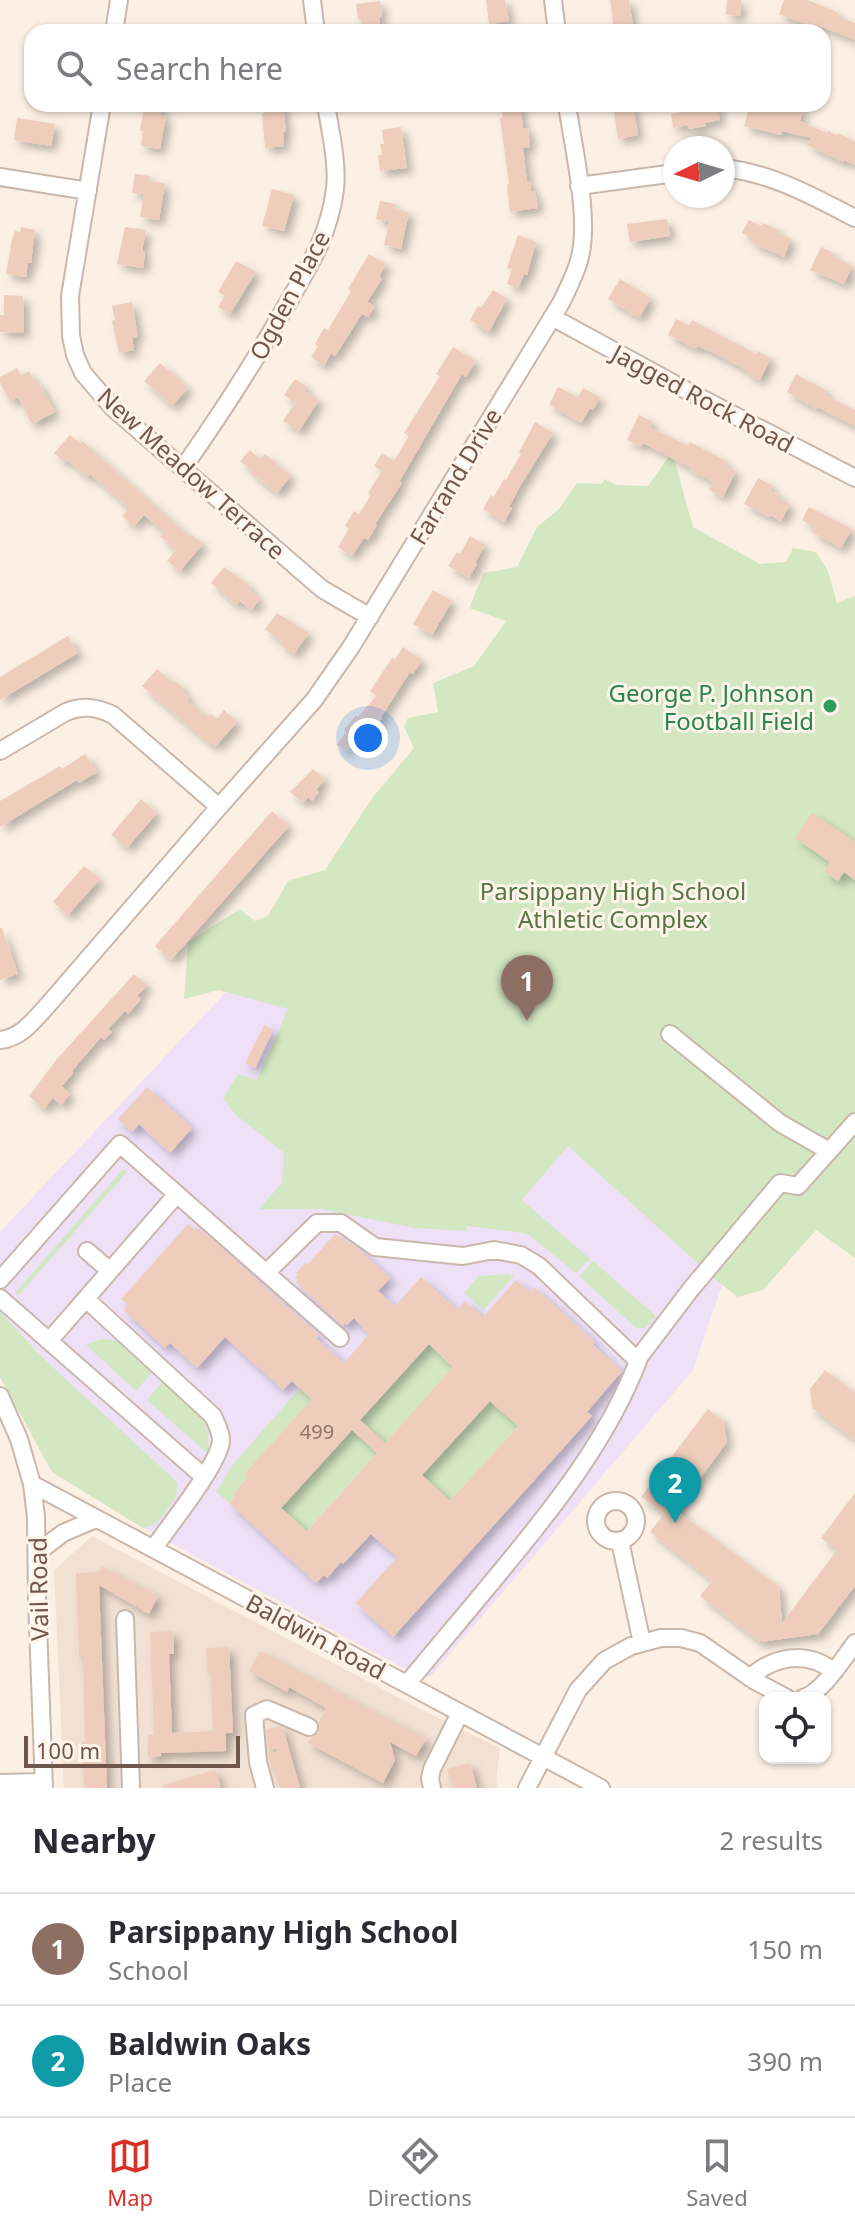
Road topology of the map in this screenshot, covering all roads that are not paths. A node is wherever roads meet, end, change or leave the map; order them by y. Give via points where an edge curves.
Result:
1 (119, 0) edge
2 (312, 0) edge
3 (553, 0) edge
4 (115, 24) edge
5 (315, 24) edge
6 (556, 24) edge
7 (101, 112) edge
8 (327, 112) edge
9 (568, 112) edge
10 (735, 169) edge
11 (663, 175) edge
12 (0, 177) edge
13 (579, 186) junction
14 (88, 191) junction
15 (855, 218) edge
16 (552, 317) junction
17 (183, 468) junction
18 (855, 478) edge
19 (370, 617) junction
20 (0, 751) edge
21 (219, 807) junction
22 (670, 1034) dead end
23 (0, 1040) edge
24 (855, 1122) edge
25 (829, 1151) junction
26 (177, 1194) junction
27 (87, 1251) dead end
28 (110, 1271) junction
29 (266, 1273) junction
30 (0, 1280) edge
31 (0, 1298) edge
32 (86, 1299) junction
33 (340, 1338) dead end
34 (49, 1341) junction
35 (637, 1360) junction
36 (0, 1396) edge
37 (204, 1477) junction
38 (32, 1484) junction
39 (96, 1519) junction
40 (620, 1541) dead end
41 (154, 1548) junction
42 (37, 1553) junction
43 (125, 1619) dead end
44 (642, 1643) junction
45 (855, 1643) edge
46 (833, 1671) junction
47 (750, 1678) junction
48 (407, 1684) junction
49 (776, 1692) edge
50 (814, 1692) edge
51 (460, 1713) junction
52 (309, 1727) dead end
53 (544, 1758) junction
54 (0, 1783) edge
55 (44, 1785) edge
56 (131, 1788) edge
57 (265, 1788) edge
58 (432, 1788) edge
59 (527, 1788) edge
60 (601, 1788) edge

1 - 4 street
2 - 5 street
3 - 6 street
7 - 14 street, New Meadow Terrace
8 - 17 street, Ogden Place via 335,186 321,245 219,418
9 - 13 street, Farrand Drive
10 - 15 street via 792,186
11 - 13 street
12 - 14 street
13 - 16 street, Farrand Drive via 580,257
14 - 17 street, New Meadow Terrace via 70,296 75,355 88,381 113,408
16 - 18 street, Jagged Rock Road
16 - 19 street, Farrand Drive
17 - 19 street, New Meadow Terrace via 322,589
19 - 21 street, Farrand Drive via 314,700
20 - 21 street via 66,712 95,707 113,715
21 - 23 street, Farrand Drive via 47,1006 14,1037
22 - 25 street via 780,1123
24 - 25 street
25 - 35 street via 798,1186 780,1183
26 - 28 street
26 - 29 street
26 - 30 street via 120,1144
27 - 28 street
28 - 32 street
29 - 33 street
29 - 35 street via 317,1223 341,1223 375,1247 463,1256 494,1250 521,1255
31 - 34 street
32 - 34 street
32 - 37 street via 213,1416 221,1438 219,1452
34 - 37 street
35 - 48 street via 613,1415 566,1490
36 - 38 street, Vail Road
37 - 41 street
38 - 39 street, Baldwin Road
38 - 42 street, Vail Road
39 - 41 street, Baldwin Road
39 - 42 street via 63,1533
40 - 44 street
41 - 48 street, Baldwin Road
42 - 55 street, Vail Road
43 - 56 street
44 - 47 street via 681,1638 700,1643
44 - 53 street via 591,1673
45 - 46 street
46 - 47 street via 823,1662 802,1657 775,1661
46 - 50 street
47 - 49 street
48 - 51 street, Baldwin Road
51 - 53 street, Baldwin Road
51 - 58 street via 432,1769
52 - 57 street via 267,1709 254,1715
53 - 59 street
53 - 60 street, Baldwin Road
54 - 55 street

